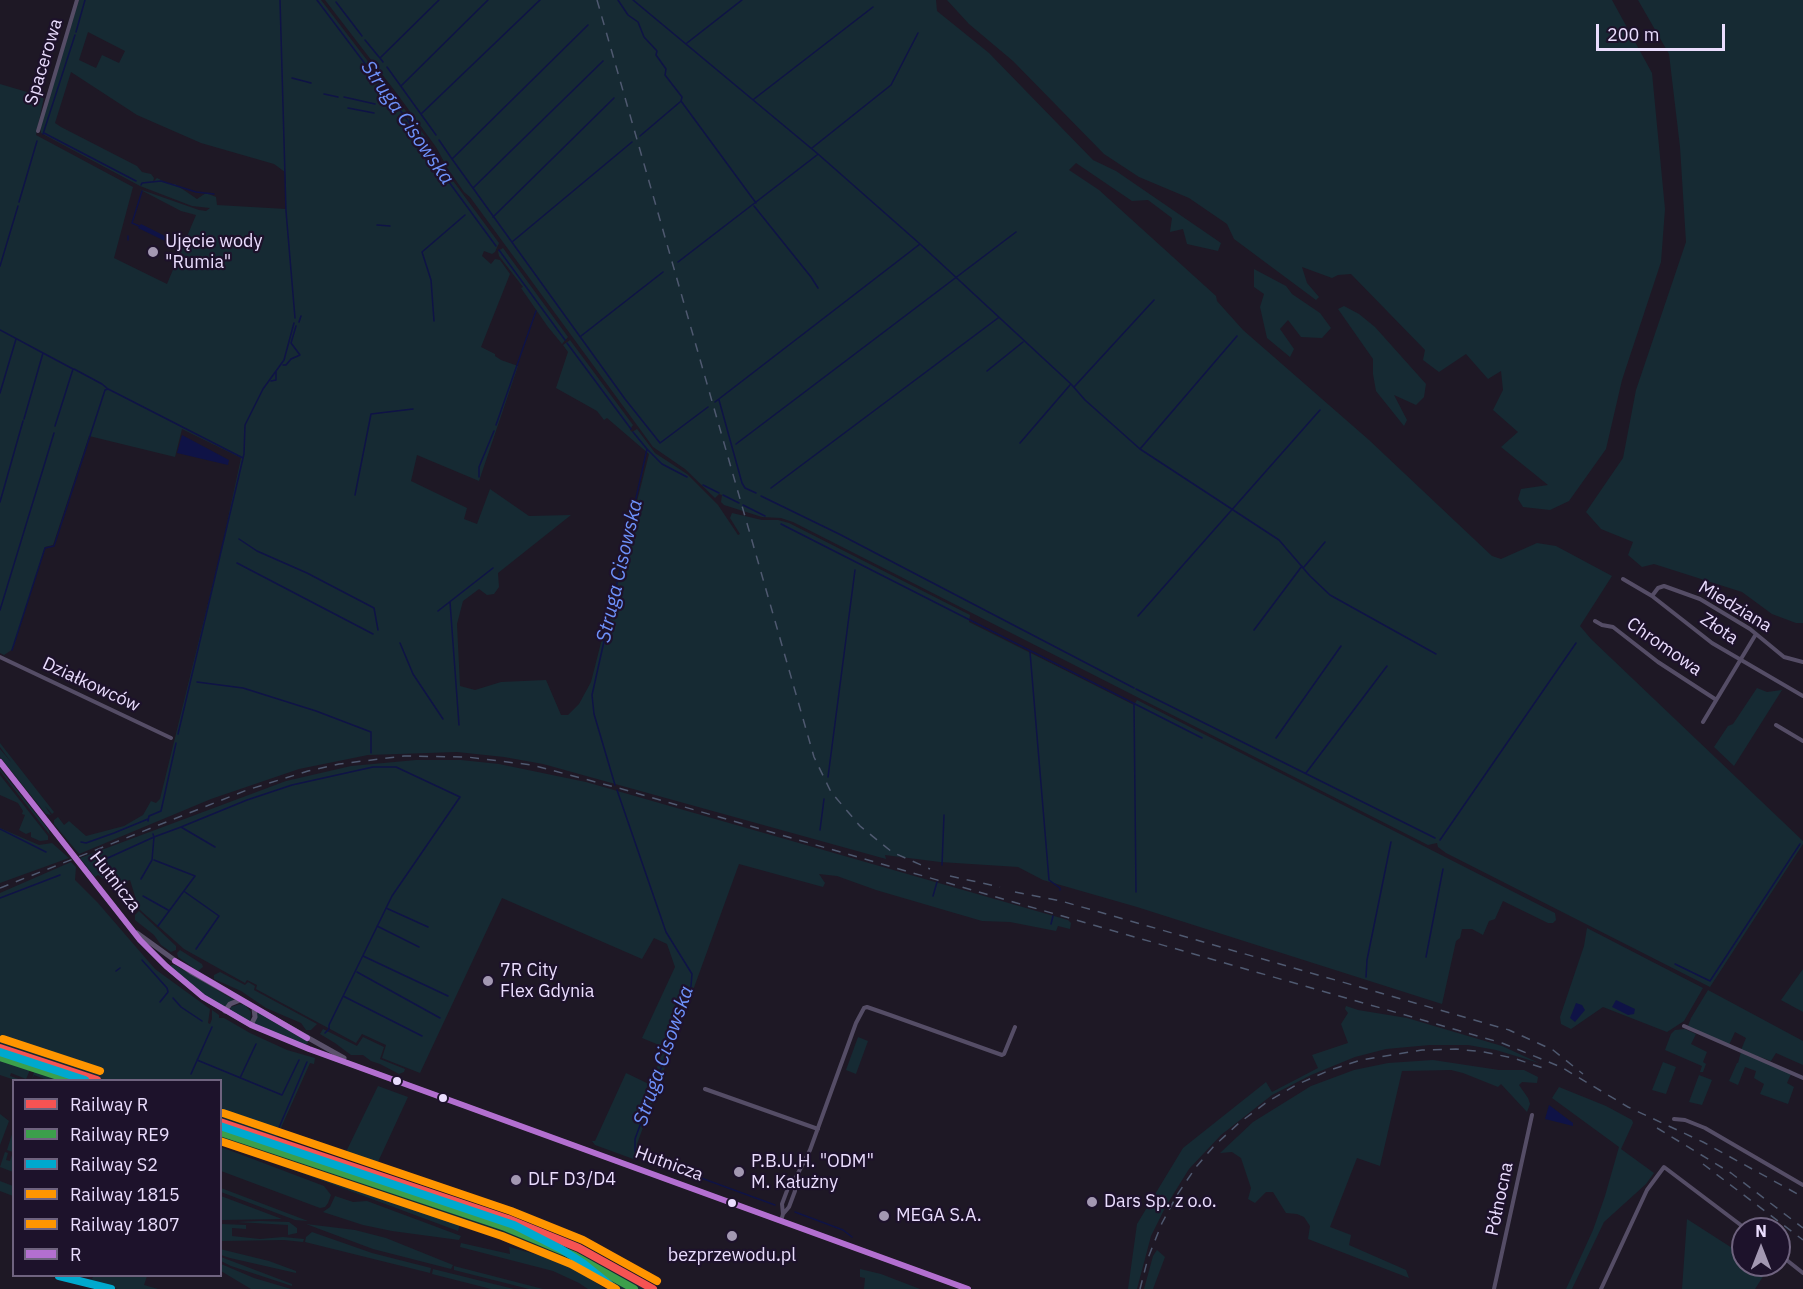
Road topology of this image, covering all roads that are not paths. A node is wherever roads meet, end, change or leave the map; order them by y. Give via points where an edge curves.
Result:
1 (77, 0) edge
2 (38, 131) dead end
3 (1623, 579) dead end
4 (1652, 596) junction
5 (1595, 621) dead end
6 (1756, 634) junction
7 (0, 657) edge
8 (1740, 659) junction
9 (1803, 662) edge
10 (1803, 696) edge
11 (1716, 699) junction
12 (1702, 722) dead end
13 (1776, 725) dead end
14 (171, 738) dead end
15 (1803, 741) edge
16 (0, 762) edge
17 (137, 933) junction
18 (173, 959) junction
19 (166, 966) junction
20 (240, 1000) junction
21 (254, 1008) junction
22 (225, 1011) junction
23 (251, 1025) junction
24 (1684, 1026) dead end
25 (1015, 1027) dead end
26 (312, 1040) junction
27 (309, 1049) junction
28 (359, 1066) junction
29 (1803, 1078) edge
30 (705, 1089) dead end
31 (1532, 1114) dead end
32 (1674, 1119) dead end
33 (818, 1129) junction
34 (794, 1181) junction
35 (1803, 1185) edge
36 (783, 1214) junction
37 (1731, 1218) edge
38 (781, 1221) junction
39 (1791, 1264) edge
40 (1803, 1273) edge
41 (968, 1289) edge
42 (1494, 1289) edge
43 (1600, 1289) edge

1 - 2 street, Spacerowa
3 - 4 street, Złota
4 - 6 street, Miedziana via 1660,587 1672,588 1717,608
4 - 8 street, Złota via 1712,643
5 - 11 street, Chromowa via 1613,627
6 - 8 street, Chromowa
6 - 9 street, Miedziana via 1784,657
7 - 14 street, Działkowców
8 - 10 street, Złota
8 - 11 street, Chromowa
11 - 12 street, Chromowa
13 - 15 street
16 - 17 main road, Hutnicza
17 - 18 main road, Hutnicza
17 - 19 main road, Hutnicza
18 - 19 main road
18 - 20 main road, Hutnicza
19 - 22 main road, Hutnicza
20 - 21 main road, Hutnicza
20 - 22 main road
21 - 23 main road
21 - 26 main road, Hutnicza
22 - 23 main road, Hutnicza
23 - 27 main road, Hutnicza
24 - 29 street
25 - 33 street via 1002,1055 864,1008
26 - 27 main road
26 - 28 main road, Hutnicza
27 - 28 main road, Hutnicza
28 - 38 main road, Hutnicza
30 - 33 street
31 - 42 street, Północna
32 - 35 street via 1712,1131
33 - 34 street
34 - 36 street via 782,1204
34 - 36 street via 795,1191
36 - 38 street
37 - 43 street via 1664,1167 1647,1190
38 - 41 main road, Hutnicza
39 - 40 street

